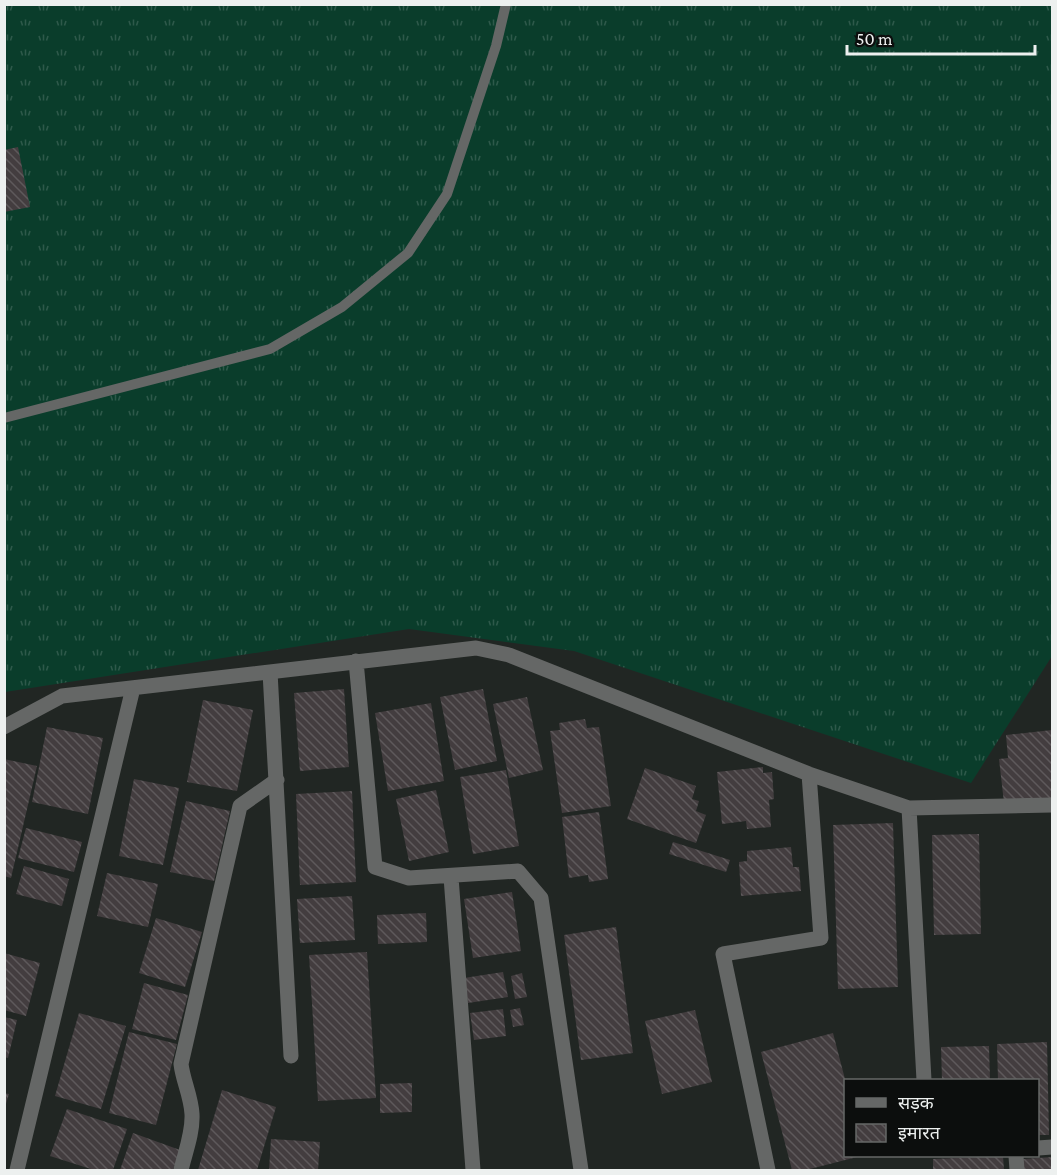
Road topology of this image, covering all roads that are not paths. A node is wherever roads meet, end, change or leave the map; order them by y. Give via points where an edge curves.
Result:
1 (506, 4) edge
2 (4, 418) edge
3 (356, 661) junction
4 (270, 672) junction
5 (133, 688) junction
6 (4, 727) edge
7 (809, 774) junction
8 (277, 780) junction
9 (1053, 805) edge
10 (909, 808) junction
11 (451, 878) junction
12 (291, 1056) dead end
13 (924, 1079) edge
14 (17, 1170) edge
15 (181, 1170) edge
16 (473, 1170) edge
17 (581, 1170) edge
18 (768, 1170) edge

1 - 2 lane via 447,194 408,252 342,307 270,349
3 - 4 street
3 - 7 street via 476,648 509,655
3 - 11 street via 375,867 409,878
4 - 5 street
4 - 8 street
5 - 6 street via 62,696
5 - 14 street
7 - 10 street
7 - 18 street via 821,938 723,954
8 - 12 street
8 - 15 street via 240,806 181,1064 192,1116
9 - 10 street
10 - 13 street
11 - 16 street
11 - 17 street via 518,871 541,898

